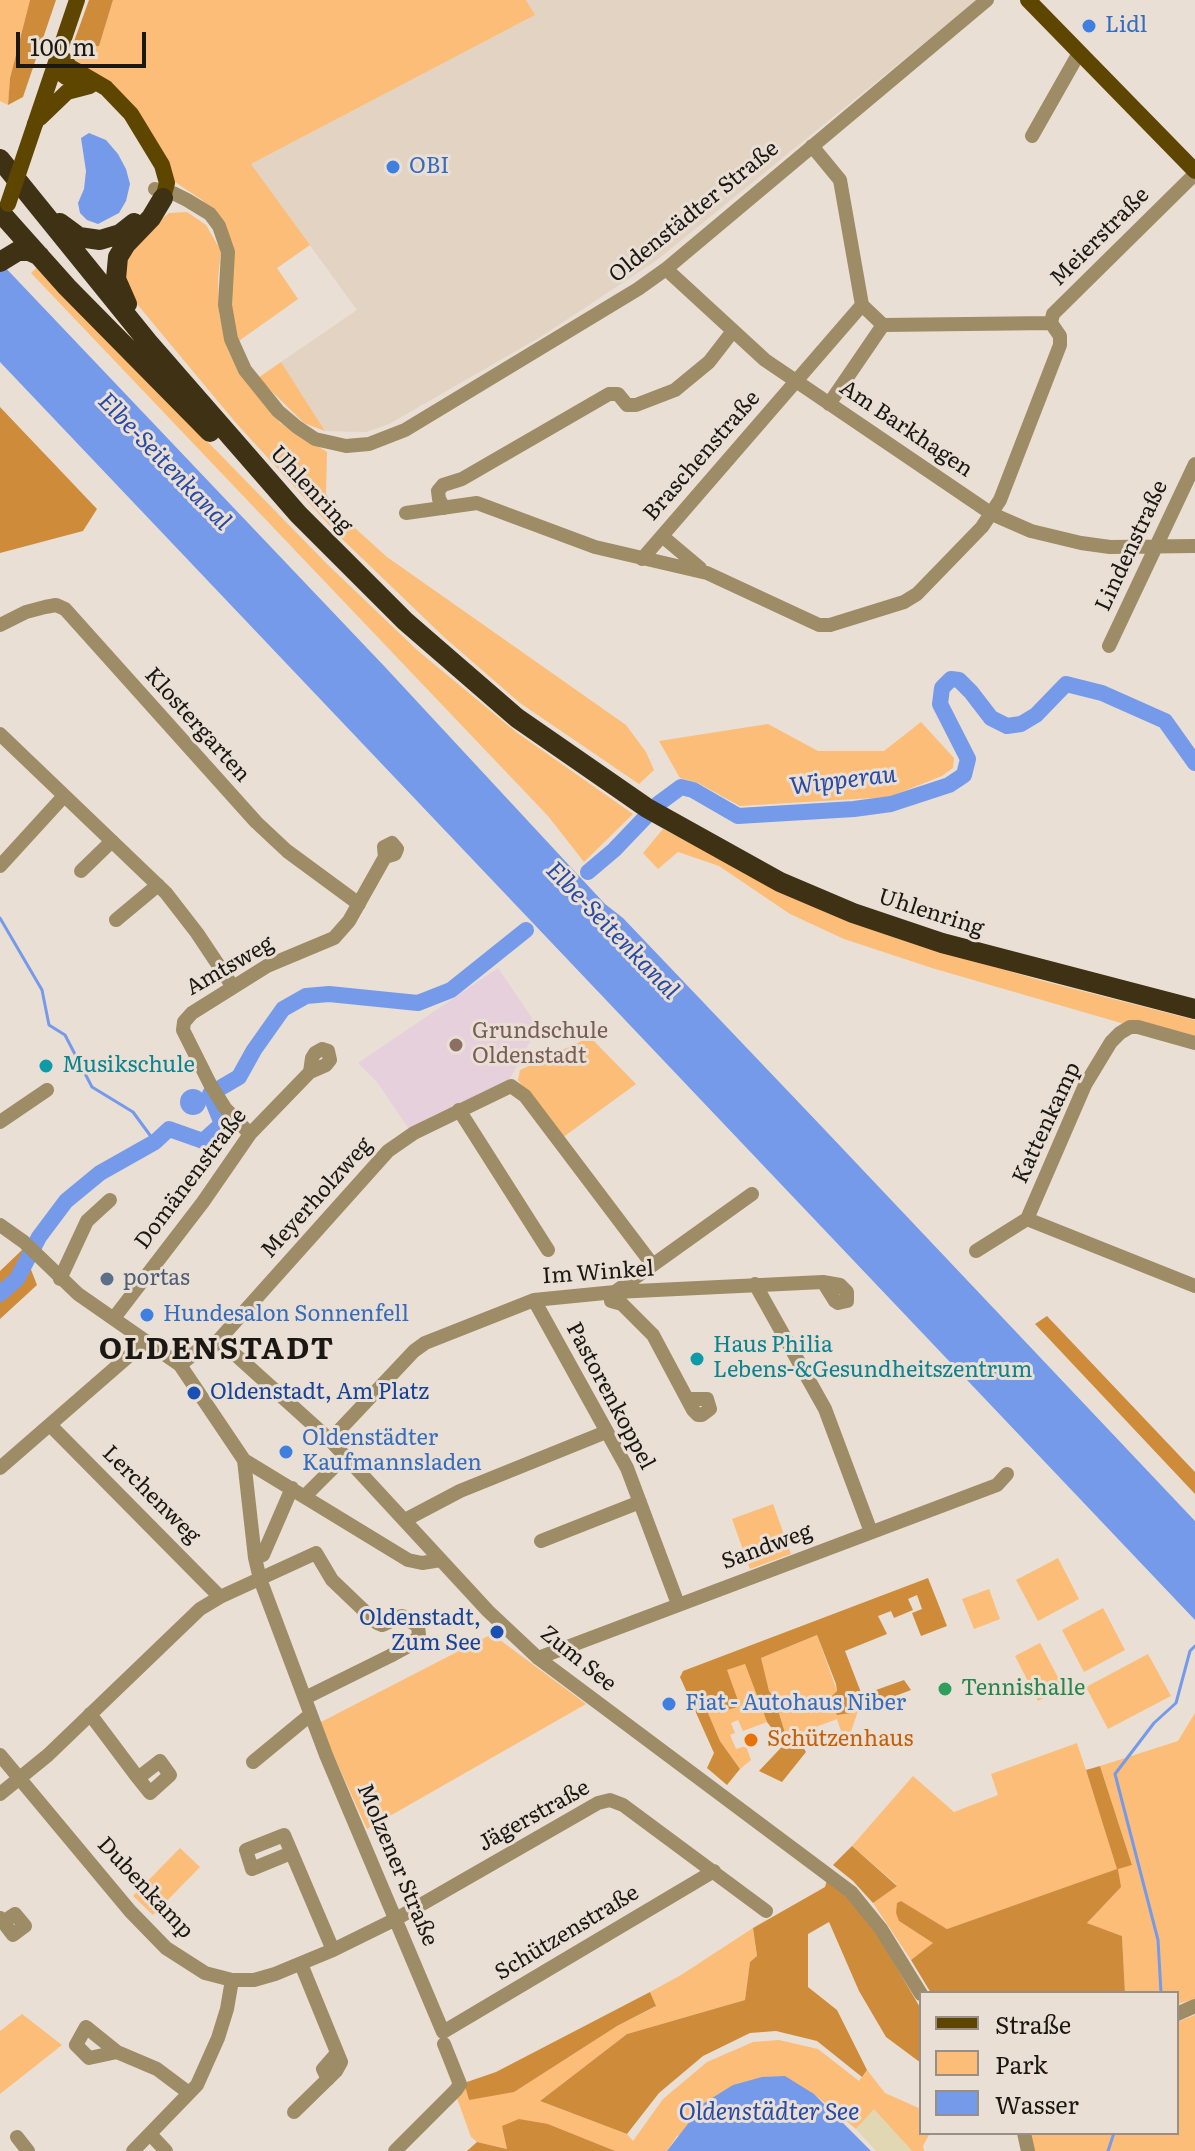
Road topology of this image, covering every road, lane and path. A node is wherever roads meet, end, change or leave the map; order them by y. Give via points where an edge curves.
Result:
1 (77, 0) edge
2 (987, 0) edge
3 (1028, 0) edge
4 (1079, 53) junction
5 (61, 62) junction
6 (91, 86) junction
7 (35, 124) junction
8 (1032, 136) dead end
9 (812, 146) junction
10 (0, 159) edge
11 (1195, 172) edge
12 (159, 194) junction
13 (33, 200) junction
14 (3, 215) edge
15 (40, 256) junction
16 (4, 258) edge
17 (666, 269) junction
18 (862, 305) junction
19 (1051, 323) junction
20 (883, 325) junction
21 (733, 331) junction
22 (148, 342) junction
23 (795, 381) junction
24 (829, 404) junction
25 (1195, 464) edge
26 (462, 479) junction
27 (477, 503) junction
28 (444, 508) junction
29 (406, 513) dead end
30 (298, 514) junction
31 (992, 514) junction
32 (662, 536) junction
33 (1158, 546) junction
34 (1195, 546) edge
35 (642, 559) junction
36 (707, 573) junction
37 (0, 625) edge
38 (1109, 646) dead end
39 (0, 734) edge
40 (64, 796) junction
41 (112, 841) junction
42 (385, 857) dead end
43 (0, 866) edge
44 (81, 871) dead end
45 (158, 885) junction
46 (359, 904) junction
47 (116, 920) dead end
48 (233, 987) junction
49 (1195, 1009) edge
50 (1195, 1043) edge
51 (310, 1072) dead end
52 (47, 1090) dead end
53 (459, 1110) junction
54 (0, 1122) edge
55 (250, 1134) junction
56 (752, 1194) dead end
57 (110, 1200) dead end
58 (1027, 1219) junction
59 (0, 1225) edge
60 (548, 1250) dead end
61 (976, 1251) dead end
62 (649, 1266) junction
63 (60, 1279) junction
64 (823, 1282) dead end
65 (755, 1284) junction
66 (1195, 1286) edge
67 (655, 1290) junction
68 (613, 1292) junction
69 (534, 1300) junction
70 (114, 1318) junction
71 (146, 1341) junction
72 (217, 1342) junction
73 (180, 1365) junction
74 (688, 1399) dead end
75 (50, 1425) junction
76 (606, 1432) junction
77 (330, 1440) junction
78 (345, 1456) junction
79 (244, 1460) junction
80 (0, 1468) edge
81 (1007, 1474) dead end
82 (292, 1488) junction
83 (305, 1496) junction
84 (640, 1502) junction
85 (405, 1520) junction
86 (871, 1532) junction
87 (541, 1541) dead end
88 (255, 1558) junction
89 (441, 1560) junction
90 (260, 1579) junction
91 (220, 1597) junction
92 (678, 1604) junction
93 (538, 1658) junction
94 (305, 1698) junction
95 (90, 1714) junction
96 (310, 1715) junction
97 (0, 1755) edge
98 (253, 1762) dead end
99 (138, 1778) dead end
100 (19, 1779) junction
101 (0, 1794) edge
102 (291, 1853) dead end
103 (714, 1871) junction
104 (766, 1911) dead end
105 (396, 1919) junction
106 (333, 1950) junction
107 (301, 1964) junction
108 (232, 1980) junction
109 (919, 1991) edge
110 (443, 2038) junction
111 (117, 2052) dead end
112 (189, 2093) junction
113 (294, 2112) dead end
114 (150, 2134) junction
115 (17, 2137) dead end
116 (28, 2151) edge
117 (133, 2151) edge
118 (166, 2151) edge
119 (395, 2151) edge

1 - 5 main road
2 - 9 street, Oldenstädter Straße
3 - 4 main road
4 - 8 street
4 - 11 main road
5 - 6 main road via 66,77
5 - 7 main road
5 - 12 main road via 106,88 131,114 160,159 166,178
6 - 7 main road via 61,96
6 - 12 main road via 130,121 153,164
7 - 14 main road, bridge
9 - 17 street, Oldenstädter Straße
9 - 18 street via 840,180
10 - 13 highway, Uhlenring
11 - 19 street, Meierstraße via 1053,314
12 - 13 highway via 126,230 100,240 72,233
12 - 17 street, Oldenstädter Straße via 193,204 215,219 226,243 227,323 240,360 278,411 315,439 335,444 391,437
12 - 22 highway via 151,218 121,250 115,272 120,292
13 - 22 highway, Uhlenring
14 - 15 highway
15 - 16 highway via 23,251
15 - 30 highway via 239,461
17 - 21 street, Am Barkhagen
18 - 20 street
18 - 23 street, Braschenstraße
19 - 20 street
19 - 31 street via 1060,345
20 - 24 street
21 - 23 street, Am Barkhagen
21 - 26 street via 709,362 675,390 636,405 609,394
22 - 30 highway, Uhlenring
23 - 24 street, Am Barkhagen
23 - 32 street, Braschenstraße
24 - 31 street, Am Barkhagen
25 - 33 street, Lindenstraße
26 - 27 street
26 - 28 street via 438,491
27 - 28 street
27 - 35 street
28 - 29 street
30 - 49 highway, Uhlenring via 405,621 517,718 668,821 780,882 853,913 942,943
31 - 33 street, Am Barkhagen via 1031,531 1081,543
31 - 36 street via 911,599 830,625 809,623
32 - 35 street, Braschenstraße
32 - 36 street
33 - 34 street, Am Barkhagen
33 - 38 street, Lindenstraße
35 - 36 street
37 - 46 street, Klostergarten via 45,607 65,609 256,822
39 - 40 street
40 - 41 street
40 - 43 street
41 - 44 street
41 - 45 street
42 - 46 street, Amtsweg
45 - 47 street
45 - 48 street
46 - 48 street, Amtsweg via 342,931 326,943 280,960
48 - 55 street, Amtsweg via 192,1013 183,1030 214,1090
50 - 58 street, Kattenkamp via 1130,1027 1111,1042 1085,1085
51 - 55 street, Domänenstraße
52 - 54 street
53 - 60 street
53 - 62 street, Meyerholzweg via 511,1086 525,1096
53 - 72 street, Meyerholzweg via 388,1151
55 - 70 street, Domänenstraße
56 - 62 street
57 - 63 street via 87,1221
58 - 61 street, Kattenkamp
58 - 66 street, Kattenkamp
59 - 63 street
62 - 67 street
62 - 68 street
63 - 70 street
64 - 65 street, Im Winkel
65 - 67 street, Im Winkel
65 - 86 street via 825,1409
67 - 68 street, Im Winkel
68 - 69 street, Im Winkel
68 - 74 street via 611,1301 622,1304 653,1335
69 - 76 street, Pastorenkoppel
69 - 77 street, Im Winkel via 425,1343
70 - 71 street
71 - 73 street
71 - 75 street
72 - 73 street, Meyerholzweg
72 - 77 street, Zum See
73 - 79 street, Molzener Straße
75 - 80 street
75 - 91 street, Lerchenweg
76 - 84 street, Pastorenkoppel
76 - 85 street via 460,1491
77 - 78 street, Zum See
78 - 83 street
78 - 85 street, Zum See
79 - 82 street
79 - 88 street, Molzener Straße
81 - 86 street, Sandweg via 997,1485
82 - 83 street
82 - 88 street via 263,1555
83 - 89 street via 408,1560
84 - 87 street
84 - 92 street, Pastorenkoppel
85 - 89 street, Zum See
86 - 92 street, Sandweg
88 - 90 street, Molzener Straße
89 - 93 street, Zum See
90 - 91 street
90 - 94 street, Molzener Straße
90 - 94 street via 316,1553 332,1580 377,1623 402,1616 418,1626 412,1644
91 - 95 street via 180,1627
92 - 93 street, Sandweg
93 - 109 street, Zum See via 851,1892
94 - 96 street, Molzener Straße
95 - 99 street
95 - 100 street
96 - 98 street
96 - 105 street, Molzener Straße
97 - 100 street, Dubenkamp
100 - 101 street
100 - 108 street, Dubenkamp via 166,1948 205,1973
102 - 106 street
103 - 104 street, Jägerstraße
103 - 105 street, Jägerstraße via 610,1800
103 - 110 street, Schützenstraße
105 - 106 street, Dubenkamp
105 - 110 street, Molzener Straße
106 - 107 street, Dubenkamp
107 - 108 street, Dubenkamp via 254,1980
107 - 113 street via 337,2053 323,2069 328,2079
108 - 112 street via 218,2038
110 - 119 street, Molzener Straße via 460,2084
111 - 112 street via 157,2069
112 - 114 street
114 - 117 street
114 - 118 street
115 - 116 street

